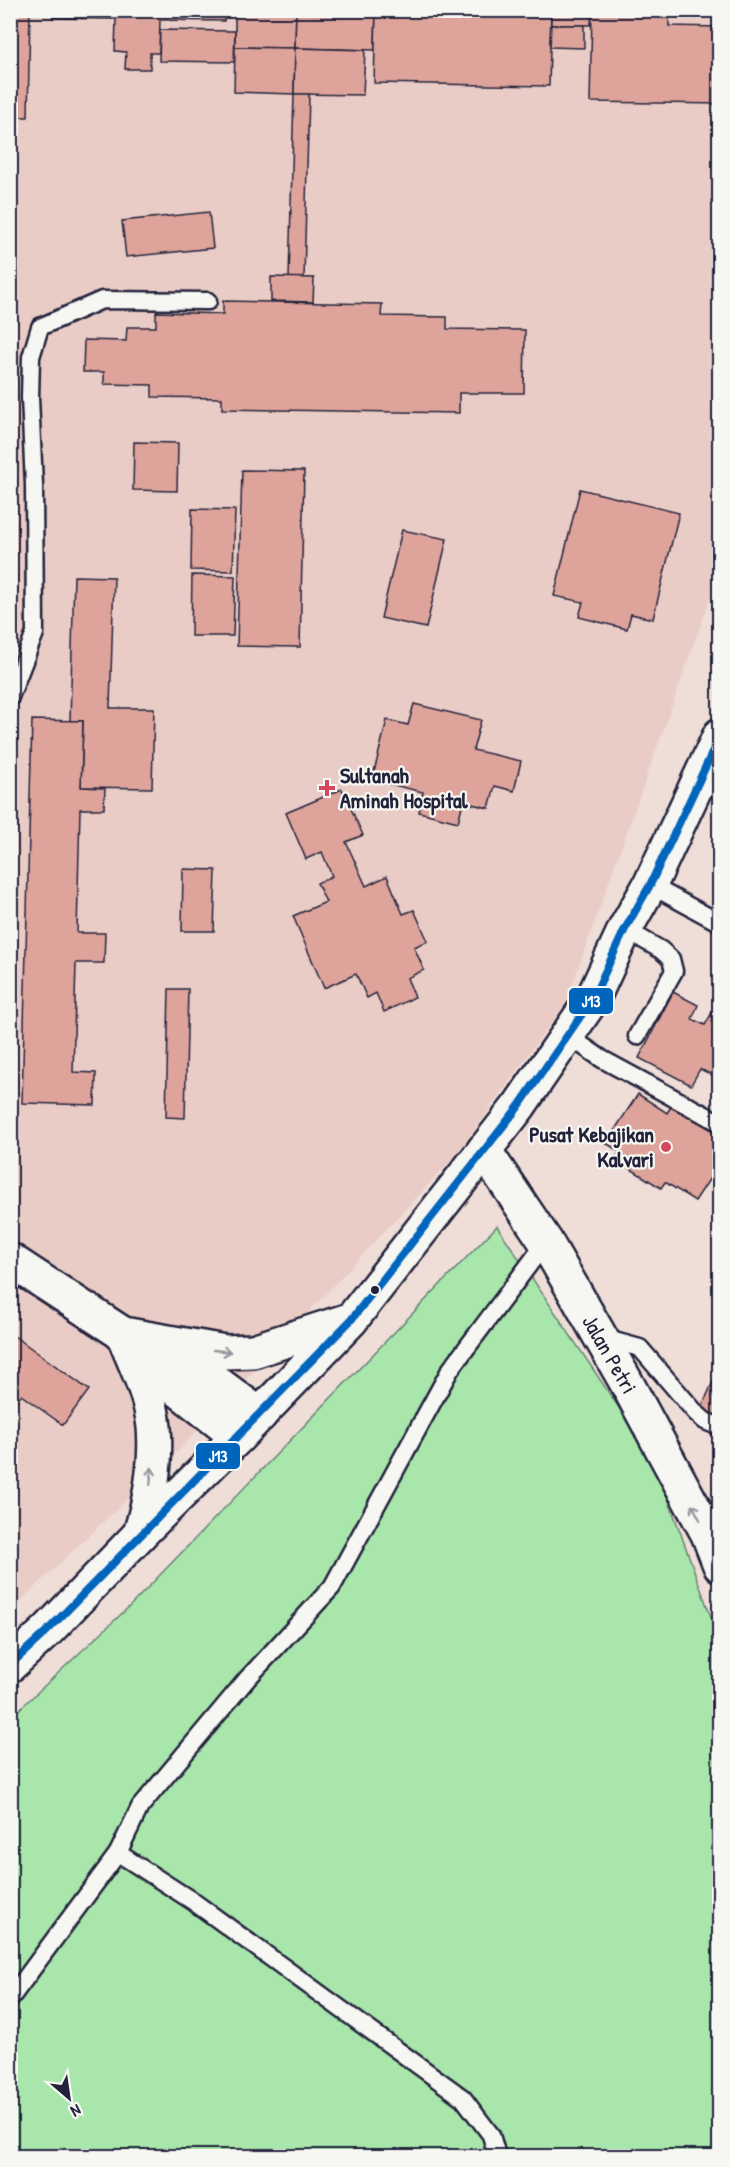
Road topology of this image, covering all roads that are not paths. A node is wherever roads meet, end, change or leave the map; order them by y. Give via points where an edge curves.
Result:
1 (208, 301) dead end
2 (10, 697) edge
3 (720, 735) edge
4 (710, 784) edge
5 (650, 885) junction
6 (720, 922) edge
7 (625, 929) junction
8 (567, 1035) junction
9 (637, 1036) dead end
10 (720, 1123) edge
11 (484, 1150) junction
12 (546, 1242) junction
13 (10, 1260) edge
14 (351, 1320) junction
15 (123, 1334) junction
16 (600, 1337) junction
17 (249, 1426) junction
18 (720, 1427) edge
19 (140, 1534) junction
20 (720, 1565) edge
21 (10, 1665) edge
22 (118, 1853) junction
23 (10, 1999) edge
24 (497, 2157) edge

1 - 2 lane via 102,300 40,327 31,357 30,398 35,633
3 - 4 main road
4 - 5 main road
5 - 6 lane
5 - 7 main road
7 - 8 main road via 593,998
7 - 9 lane via 672,959 674,971
8 - 10 lane via 602,1059
8 - 11 main road
11 - 12 main road, Jalan Petri
11 - 14 main road
12 - 16 main road, Jalan Petri
12 - 22 lane via 450,1370 332,1587 247,1679 147,1798
13 - 15 main road
15 -> 14 main road via 225,1352 254,1351
14 - 17 main road
15 - 17 main road via 177,1353
19 -> 15 main road via 149,1504 154,1428 148,1398
16 - 18 lane via 640,1348 696,1413
20 -> 16 main road, Jalan Petri via 708,1534
17 - 19 main road
19 - 21 main road
22 - 23 lane
22 - 24 lane via 194,1902 463,2098 491,2135

